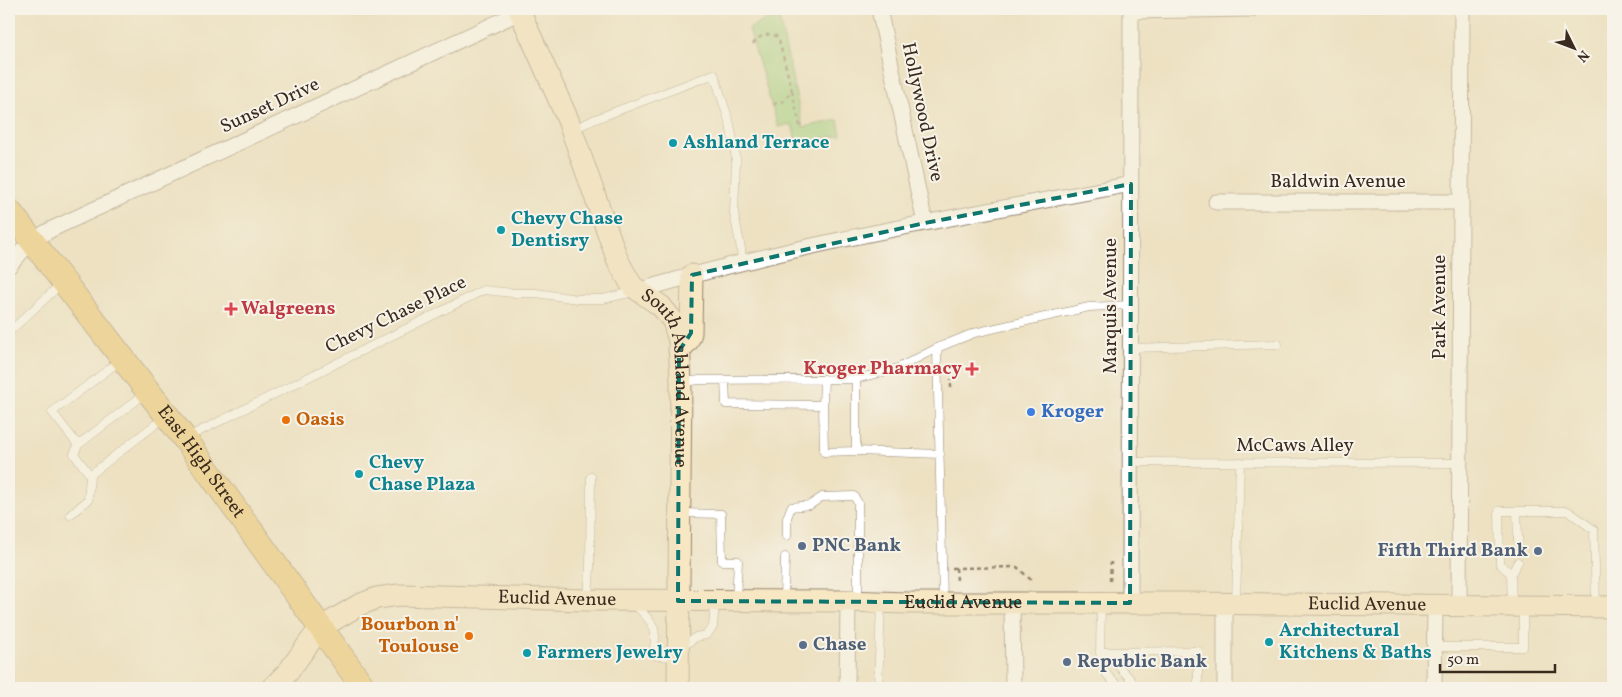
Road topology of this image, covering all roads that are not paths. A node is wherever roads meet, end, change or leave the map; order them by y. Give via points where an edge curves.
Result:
1 (879, 9) edge
2 (1223, 9) edge
3 (1251, 9) edge
4 (1462, 9) edge
5 (523, 10) edge
6 (1131, 10) edge
7 (572, 130) junction
8 (1131, 184) junction
9 (1216, 202) dead end
10 (1460, 202) junction
11 (9, 211) edge
12 (925, 223) junction
13 (31, 241) junction
14 (742, 263) junction
15 (9, 266) edge
16 (692, 275) junction
17 (63, 282) junction
18 (638, 291) junction
19 (1131, 304) junction
20 (9, 332) edge
21 (1278, 344) dead end
22 (937, 348) junction
23 (1131, 348) junction
24 (679, 351) junction
25 (122, 359) junction
26 (824, 379) junction
27 (856, 379) junction
28 (725, 380) junction
29 (681, 382) junction
30 (148, 392) junction
31 (823, 405) junction
32 (167, 416) junction
33 (184, 439) junction
34 (78, 445) junction
35 (856, 451) junction
36 (940, 454) junction
37 (1131, 462) junction
38 (1240, 462) junction
39 (1459, 463) junction
40 (90, 475) junction
41 (592, 477) dead end
42 (1517, 510) junction
43 (680, 512) junction
44 (70, 515) dead end
45 (787, 536) dead end
46 (1518, 540) dead end
47 (785, 557) dead end
48 (1518, 562) dead end
49 (1511, 574) junction
50 (588, 600) junction
51 (630, 600) junction
52 (678, 601) junction
53 (726, 601) junction
54 (784, 601) junction
55 (853, 601) junction
56 (881, 602) junction
57 (943, 603) junction
58 (1012, 603) junction
59 (1101, 603) junction
60 (1130, 603) junction
61 (1230, 603) junction
62 (1459, 605) junction
63 (1435, 606) junction
64 (1518, 606) junction
65 (1605, 607) edge
66 (320, 628) junction
67 (1434, 647) junction
68 (1100, 652) junction
69 (678, 653) junction
70 (272, 688) edge
71 (364, 688) edge
72 (678, 688) edge
73 (847, 688) edge
74 (878, 688) edge
75 (1013, 688) edge
76 (1121, 688) edge
77 (1137, 688) edge
78 (1198, 688) edge
79 (1225, 688) edge
80 (1434, 688) edge

1 - 12 street, Hollywood Drive
2 - 3 street
2 - 6 street
4 - 10 street, Park Avenue
5 - 7 main road, South Ashland Avenue
5 - 13 street, Sunset Drive
6 - 8 street, Marquis Avenue
7 - 14 lane via 714,74 730,124 736,159 734,213
7 - 18 main road, South Ashland Avenue via 618,261
8 - 12 street
8 - 19 street, Marquis Avenue
9 - 10 street, Baldwin Avenue
10 - 39 street, Park Avenue
11 - 13 main road, East High Street
12 - 14 street
13 - 15 street, Sunset Drive
13 - 17 main road, East High Street
14 - 16 street
16 - 18 street
16 - 24 main road via 691,333
17 - 20 lane
17 - 25 main road, East High Street
18 - 24 main road, South Ashland Avenue via 653,299 668,314 676,328
18 - 33 lane, Chevy Chase Place via 603,299 577,299 484,290
19 - 22 lane via 1062,313 974,333
19 - 23 street, Marquis Avenue
21 - 23 lane
22 - 27 lane via 898,368
22 - 36 lane
23 - 37 street, Marquis Avenue
24 - 29 main road, South Ashland Avenue
25 - 30 main road, East High Street
25 - 34 lane via 52,412
26 - 27 lane
26 - 28 lane
26 - 31 lane
27 - 35 lane
28 - 29 lane
28 - 31 lane via 726,404
29 - 43 main road, South Ashland Avenue
30 - 32 main road, East High Street
30 - 34 lane
31 - 35 lane via 824,452
32 - 33 main road, East High Street
32 - 40 lane
33 - 66 main road, East High Street
34 - 40 lane via 74,454
35 - 36 lane
36 - 57 lane
37 - 38 lane, McCaws Alley
37 - 60 street, Marquis Avenue
38 - 39 lane, McCaws Alley
38 - 61 lane
39 - 62 street, Park Avenue
40 - 44 lane via 88,500
41 - 50 lane
42 - 46 lane
42 - 49 lane via 1499,511 1500,564
42 - 65 lane via 1568,511 1594,530
43 - 52 main road, South Ashland Avenue
43 - 53 lane via 721,514 722,561 738,561
45 - 55 lane via 787,518 792,507 810,505 822,497 854,496 858,504 857,579
47 - 54 lane
48 - 49 lane
49 - 64 lane
50 - 51 main road, Euclid Avenue
50 - 66 main road, Euclid Avenue via 399,595 359,605
51 - 52 main road, Euclid Avenue
51 - 69 lane via 654,628 653,648 657,656
52 - 53 main road, Euclid Avenue
52 - 69 main road, South Ashland Avenue
53 - 54 main road, Euclid Avenue
53 - 69 lane via 706,635 696,637
54 - 55 main road, Euclid Avenue
55 - 56 main road, Euclid Avenue
55 - 73 street
56 - 57 main road, Euclid Avenue
56 - 74 lane
57 - 58 main road, Euclid Avenue
58 - 59 main road, Euclid Avenue
58 - 75 street
59 - 60 main road, Euclid Avenue
59 - 68 lane
60 - 61 main road, Euclid Avenue
61 - 63 main road, Euclid Avenue
61 - 79 street
62 - 63 main road, Euclid Avenue
62 - 64 main road, Euclid Avenue
63 - 67 street
64 - 65 main road, Euclid Avenue
64 - 67 lane via 1523,647
66 - 70 main road
66 - 71 main road, East High Street
67 - 80 street
68 - 76 lane via 1101,666
68 - 77 lane via 1112,660
68 - 78 lane via 1198,651
69 - 72 main road, South Ashland Avenue

